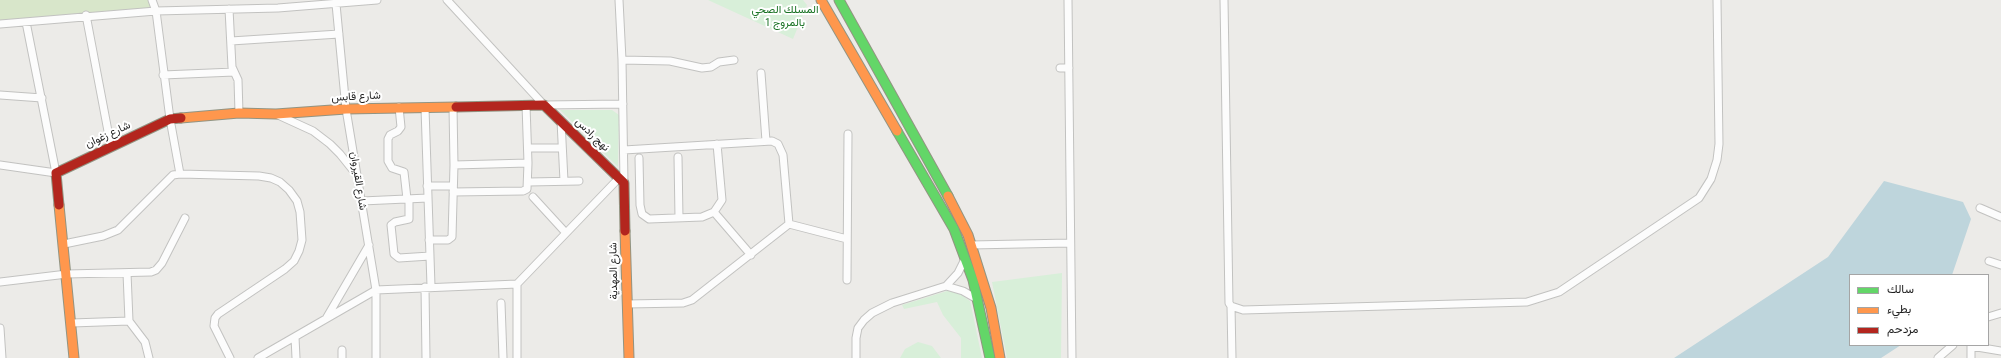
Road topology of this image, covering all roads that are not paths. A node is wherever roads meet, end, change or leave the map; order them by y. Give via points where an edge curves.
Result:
1 (152, 0) edge
2 (377, 0) edge
3 (447, 0) edge
4 (619, 0) edge
5 (821, 0) edge
6 (838, 0) edge
7 (1068, 0) edge
8 (1224, 0) edge
9 (1717, 0) edge
10 (336, 4) junction
11 (229, 9) junction
12 (156, 11) junction
13 (86, 15) junction
14 (26, 22) junction
15 (0, 24) edge
16 (339, 34) junction
17 (231, 41) junction
18 (622, 60) junction
19 (734, 60) dead end
20 (1060, 68) dead end
21 (1069, 68) junction
22 (234, 72) junction
23 (761, 73) dead end
24 (163, 75) junction
25 (0, 95) edge
26 (42, 98) junction
27 (623, 104) junction
28 (526, 105) junction
29 (544, 105) junction
30 (400, 107) junction
31 (453, 107) junction
32 (425, 108) junction
33 (346, 109) junction
34 (239, 113) junction
35 (276, 114) junction
36 (170, 119) junction
37 (561, 121) junction
38 (848, 134) dead end
39 (766, 141) junction
40 (717, 144) junction
41 (110, 147) junction
42 (528, 148) junction
43 (562, 148) junction
44 (624, 150) junction
45 (678, 157) dead end
46 (639, 158) dead end
47 (528, 163) junction
48 (0, 165) edge
49 (454, 166) junction
50 (56, 173) junction
51 (180, 174) junction
52 (358, 177) junction
53 (622, 180) junction
54 (564, 181) junction
55 (579, 181) dead end
56 (529, 182) junction
57 (427, 186) junction
58 (453, 189) junction
59 (533, 197) dead end
60 (428, 198) junction
61 (408, 199) junction
62 (362, 201) junction
63 (1980, 208) dead end
64 (714, 212) junction
65 (2001, 217) edge
66 (185, 218) dead end
67 (679, 218) junction
68 (789, 224) junction
69 (566, 233) junction
70 (847, 238) junction
71 (429, 240) junction
72 (1070, 243) junction
73 (64, 244) junction
74 (369, 245) junction
75 (972, 245) junction
76 (751, 255) junction
77 (430, 256) junction
78 (966, 257) junction
79 (1989, 261) dead end
80 (2001, 265) edge
81 (127, 273) junction
82 (67, 274) junction
83 (847, 280) dead end
84 (0, 282) edge
85 (517, 284) junction
86 (946, 286) junction
87 (428, 287) junction
88 (376, 290) junction
89 (978, 299) junction
90 (501, 303) dead end
91 (627, 304) junction
92 (1231, 306) junction
93 (2001, 314) edge
94 (1989, 317) edge
95 (326, 319) junction
96 (129, 321) junction
97 (72, 323) junction
98 (0, 328) edge
99 (295, 337) junction
100 (1952, 346) edge
101 (1971, 346) edge
102 (1976, 346) edge
103 (2001, 351) edge
104 (2, 358) edge
105 (74, 358) edge
106 (149, 358) edge
107 (230, 358) edge
108 (258, 358) edge
109 (296, 358) edge
110 (376, 358) edge
111 (426, 358) edge
112 (503, 358) edge
113 (517, 358) edge
114 (629, 358) edge
115 (856, 358) edge
116 (990, 358) edge
117 (1000, 358) edge
118 (1072, 358) edge
119 (1232, 358) edge
120 (1938, 358) edge
121 (1971, 358) edge

1 - 12 street
2 - 10 street
3 - 29 street
4 - 18 street
5 - 78 main road via 954,229
6 - 75 main road via 934,168
7 - 21 street
8 - 92 street via 1228,296
9 - 92 street via 1719,144 1711,179 1699,198 1559,292 1527,302 1484,304 1244,310
10 - 11 street
10 - 16 street, شارع القيروان
11 - 12 street
11 - 17 street
12 - 13 street
12 - 24 street
13 - 14 street
13 - 41 street
14 - 15 street
14 - 26 street
16 - 17 street
16 - 33 street, شارع القيروان
17 - 22 street
18 - 19 street via 670,61 702,68
18 - 27 street
20 - 21 street
21 - 72 street
22 - 24 street
22 - 34 street via 238,80
23 - 39 street
24 - 36 street
25 - 26 street
26 - 50 street
27 - 29 street
27 - 44 street
28 - 29 main road, شارع قابس
28 - 31 main road, شارع قابس
28 - 42 street
29 - 37 main road, نهج رادس
30 - 32 main road, شارع قابس
30 - 33 main road, شارع قابس
30 - 61 street via 401,127 388,139 388,161 392,168 404,172
31 - 32 main road, شارع قابس
31 - 49 street
32 - 57 street
33 - 35 main road, شارع قابس
33 - 52 street, شارع القيروان
34 - 35 main road, شارع قابس
34 - 36 main road, شارع قابس
35 - 52 street via 313,131 330,144
36 - 41 main road, شارع زغوان
36 - 51 street
37 - 43 street
37 - 53 main road, نهج رادس
38 - 70 street
39 - 40 street
39 - 68 street via 778,144 782,149
40 - 44 street
40 - 64 street via 722,196 720,205
41 - 50 main road, شارع زغوان
42 - 43 street
42 - 47 street
43 - 54 street
44 - 53 street
45 - 67 street
46 - 67 street via 642,214 650,219
47 - 49 street
47 - 56 street
48 - 50 street
49 - 58 street
50 - 73 main road
51 - 73 street via 166,180 118,230 103,236
51 - 107 street via 271,178 289,190 297,201 300,212 302,240 294,261 215,318 214,326
52 - 62 street, شارع القيروان
53 - 69 street
53 - 91 main road, شارع المهدية
54 - 55 street
54 - 56 street
56 - 58 street via 527,189 523,191
57 - 58 street
57 - 60 street
58 - 71 street via 452,237 448,240
59 - 69 street
60 - 61 street
60 - 71 street
61 - 62 street
61 - 77 street via 409,219 395,222 391,226 394,254 399,258
62 - 74 street, شارع القيروان
63 - 65 street
64 - 67 street via 702,217
64 - 76 street
66 - 81 street via 156,270
68 - 70 street
68 - 76 street
69 - 85 street
70 - 83 street
71 - 77 street
72 - 75 street
72 - 118 street
73 - 82 main road
74 - 88 street, شارع القيروان
74 - 95 street
75 - 117 main road via 991,308
76 - 91 street via 692,300 684,303
77 - 87 street
78 - 86 street via 958,273
78 - 89 main road
79 - 80 street
81 - 82 street
81 - 96 street
82 - 84 street
82 - 97 main road
85 - 87 street
85 - 113 street
86 - 89 street
86 - 115 street via 892,303 872,313 858,328
87 - 88 street
87 - 111 street
88 - 95 street
88 - 110 street, شارع القيروان
89 - 116 main road
90 - 112 street
91 - 114 main road, شارع المهدية
92 - 119 street
93 - 94 street
95 - 99 street
96 - 97 street
96 - 106 street via 145,342
97 - 105 main road
98 - 104 street
99 - 108 street
99 - 109 street
100 - 120 street
101 - 121 street
102 - 103 street

